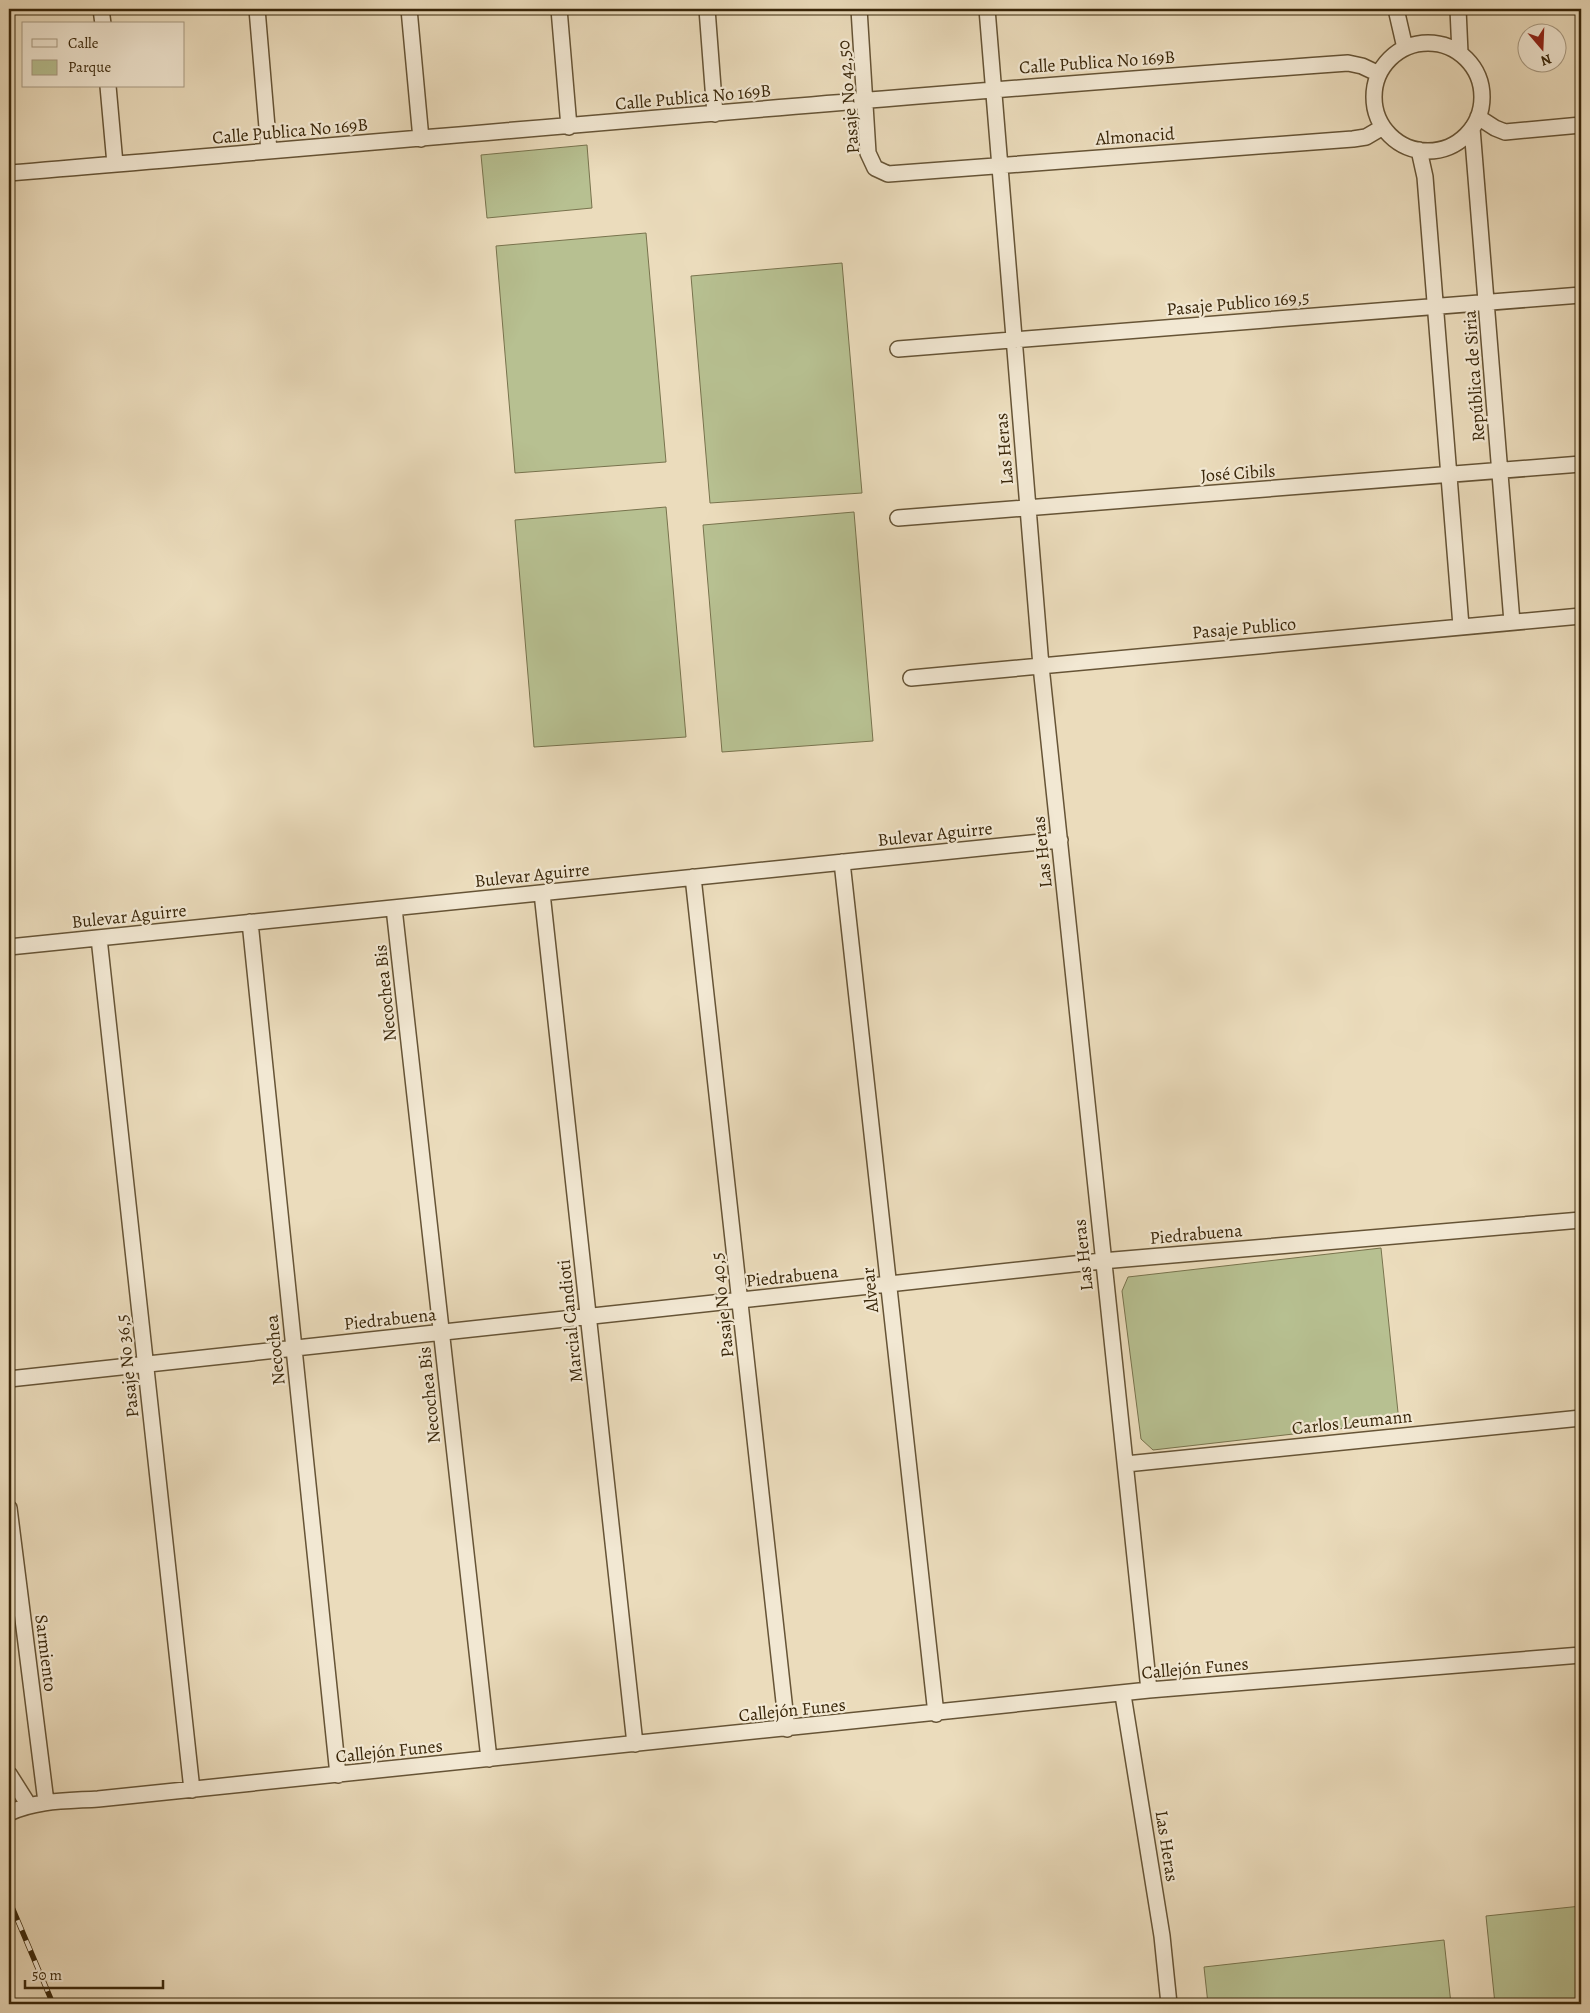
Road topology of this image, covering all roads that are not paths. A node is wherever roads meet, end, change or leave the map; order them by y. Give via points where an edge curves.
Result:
1 (101, 9) edge
2 (258, 9) edge
3 (409, 9) edge
4 (559, 9) edge
5 (707, 9) edge
6 (859, 9) edge
7 (987, 9) edge
8 (1396, 9) edge
9 (1458, 9) edge
10 (103, 22) edge
11 (1405, 48) junction
12 (1460, 53) junction
13 (1379, 74) junction
14 (108, 88) edge
15 (992, 89) junction
16 (866, 100) junction
17 (716, 114) junction
18 (1475, 122) junction
19 (1581, 125) edge
20 (569, 127) junction
21 (1383, 127) junction
22 (422, 139) junction
23 (1419, 150) junction
24 (269, 151) junction
25 (115, 164) junction
26 (999, 166) junction
27 (9, 173) edge
28 (888, 174) joint
29 (1581, 295) edge
30 (1488, 302) junction
31 (1435, 305) junction
32 (1014, 340) junction
33 (898, 349) dead end
34 (1581, 464) edge
35 (1500, 471) junction
36 (1449, 475) junction
37 (1028, 508) junction
38 (898, 518) dead end
39 (1581, 616) edge
40 (1512, 622) junction
41 (1461, 626) junction
42 (1041, 666) junction
43 (910, 678) dead end
44 (1060, 840) junction
45 (842, 862) junction
46 (694, 877) junction
47 (542, 893) junction
48 (394, 908) junction
49 (250, 922) junction
50 (99, 938) junction
51 (9, 947) edge
52 (1581, 1220) edge
53 (1102, 1261) junction
54 (888, 1284) junction
55 (740, 1300) junction
56 (588, 1317) junction
57 (441, 1332) junction
58 (294, 1348) junction
59 (146, 1364) junction
60 (9, 1379) edge
61 (1581, 1418) edge
62 (1126, 1464) junction
63 (9, 1508) edge
64 (1581, 1656) edge
65 (1149, 1690) junction
66 (1123, 1694) junction
67 (936, 1714) junction
68 (787, 1729) junction
69 (635, 1744) junction
70 (489, 1759) junction
71 (9, 1774) edge
72 (338, 1775) junction
73 (192, 1790) junction
74 (46, 1802) junction
75 (28, 1804) junction
76 (9, 1813) edge
77 (1169, 2004) edge

1 - 10 street
2 - 24 street
3 - 22 street
4 - 20 street
5 - 17 street
6 - 16 street, Pasaje No 42,50
7 - 15 street, Las Heras
8 - 11 street
9 - 12 street
11 - 12 street via 1433,43
11 - 13 street via 1395,54
12 - 18 street via 1473,66 1480,82 1482,100
13 - 15 street, Calle Publica No 169B via 1348,63
13 - 21 street via 1374,92 1376,110
14 - 25 street
15 - 16 street, Calle Publica No 169B
15 - 26 street, Las Heras
16 - 17 street, Calle Publica No 169B
16 - 28 street, Pasaje No 42,50 via 868,153 876,168
17 - 20 street, Calle Publica No 169B
18 - 19 street via 1505,132
18 - 23 street via 1464,137 1450,146
18 - 30 street, República de Siria
20 - 22 street, Calle Publica No 169B
21 - 23 street via 1404,145
21 - 26 street, Almonacid via 1366,137 1353,139
22 - 24 street, Calle Publica No 169B
23 - 31 street, República de Siria via 1425,177
24 - 25 street, Calle Publica No 169B
25 - 27 street, Calle Publica No 169B
26 - 28 street, Almonacid
26 - 32 street, Las Heras
29 - 30 street, Pasaje Publico 169,5
30 - 31 street, Pasaje Publico 169,5
30 - 35 street, República de Siria
31 - 32 street, Pasaje Publico 169,5
31 - 36 street, República de Siria
32 - 33 street, Pasaje Publico 169,5
32 - 37 street, Las Heras
34 - 35 street, José Cibils
35 - 36 street, José Cibils
35 - 40 street, República de Siria
36 - 37 street, José Cibils
36 - 41 street, República de Siria
37 - 38 street, José Cibils
37 - 42 street, Las Heras
39 - 40 street, Pasaje Publico
40 - 41 street, Pasaje Publico
41 - 42 street, Pasaje Publico
42 - 43 street, Pasaje Publico
42 - 44 street, Las Heras
44 - 45 street, Bulevar Aguirre
44 - 53 street, Las Heras
45 - 46 street, Bulevar Aguirre
45 - 54 street, Alvear
46 - 47 street, Bulevar Aguirre
46 - 55 street, Pasaje No 40,5
47 - 48 street, Bulevar Aguirre
47 - 56 street, Marcial Candioti
48 - 49 street, Bulevar Aguirre
48 - 57 street, Necochea Bis
49 - 50 street, Bulevar Aguirre
49 - 58 street, Necochea
50 - 51 street, Bulevar Aguirre
50 - 59 street, Pasaje No 36,5
52 - 53 street, Piedrabuena
53 - 54 street, Piedrabuena
53 - 62 street, Las Heras
54 - 55 street, Piedrabuena
54 - 67 street, Alvear
55 - 56 street, Piedrabuena
55 - 68 street, Pasaje No 40,5
56 - 57 street, Piedrabuena
56 - 69 street, Marcial Candioti
57 - 58 street, Piedrabuena
57 - 70 street, Necochea Bis
58 - 59 street, Piedrabuena
58 - 72 street, Necochea
59 - 60 street, Piedrabuena
59 - 73 street, Pasaje No 36,5
61 - 62 street, Carlos Leumann
62 - 65 street, Las Heras
63 - 74 street, Sarmiento
64 - 65 street, Callejón Funes
65 - 66 street, Callejón Funes
66 - 67 street, Callejón Funes
66 - 77 street, Las Heras via 1162,1936
67 - 68 street, Callejón Funes
68 - 69 street, Callejón Funes
69 - 70 street, Callejón Funes
70 - 72 street, Callejón Funes
71 - 75 street
72 - 73 street, Callejón Funes
73 - 74 street, Callejón Funes
74 - 75 street, Callejón Funes
75 - 76 street, Callejón Funes

